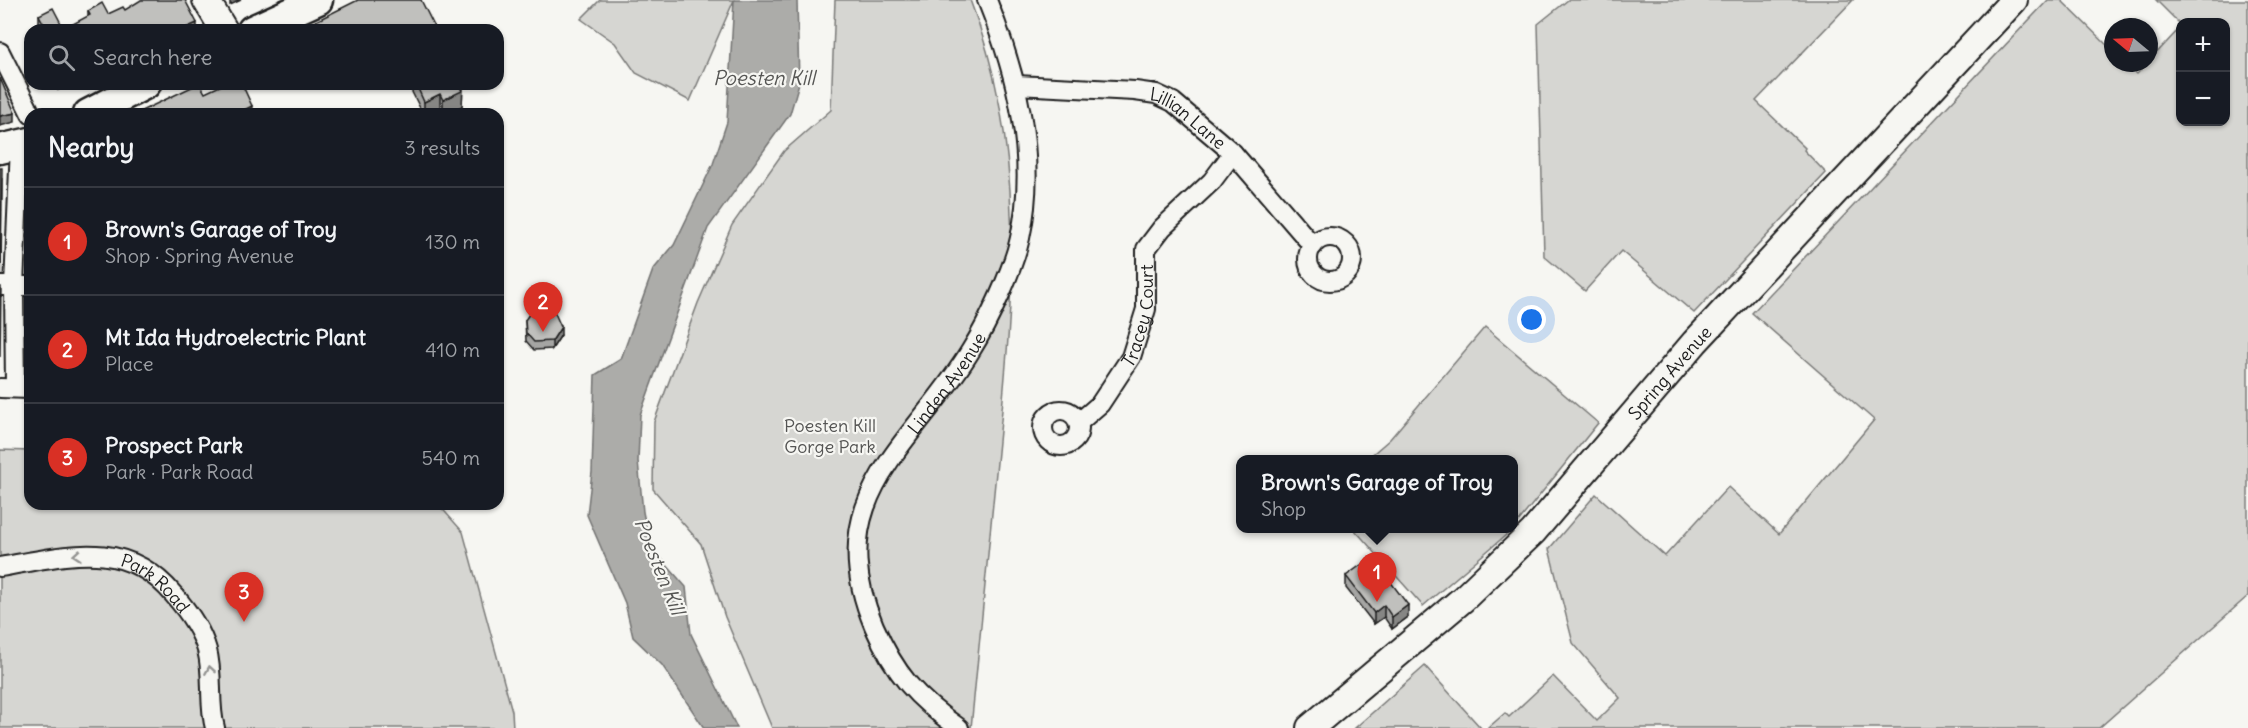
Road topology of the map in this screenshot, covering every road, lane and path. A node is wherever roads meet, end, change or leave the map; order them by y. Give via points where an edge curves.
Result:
1 (206, 0) edge
2 (318, 0) edge
3 (987, 0) edge
4 (2014, 0) edge
5 (220, 24) edge
6 (265, 24) edge
7 (0, 52) edge
8 (1016, 85) junction
9 (134, 90) edge
10 (28, 108) edge
11 (100, 108) edge
12 (17, 146) edge
13 (1233, 153) junction
14 (1312, 246) dead end
15 (14, 286) edge
16 (15, 388) edge
17 (1078, 423) dead end
18 (0, 567) edge
19 (215, 728) edge
20 (959, 728) edge
21 (1310, 728) edge

1 - 5 street
2 - 6 main road
3 - 8 street, Linden Avenue
4 - 21 street, Spring Avenue via 1695,342 1533,532 1462,599
7 - 10 street
8 - 13 street, Lillian Lane via 1156,94 1191,114
8 - 20 street, Linden Avenue via 1027,152 1020,240 971,351 885,464 872,487 858,542 864,602 886,653 922,700
9 - 11 main road
12 - 15 street
13 - 14 street, Lillian Lane
13 - 17 street, Tracey Court via 1212,181 1162,228 1146,249 1146,309 1131,357 1100,404
15 - 16 street
19 -> 18 street, Park Road via 207,650 186,609 162,580 145,568 102,553

